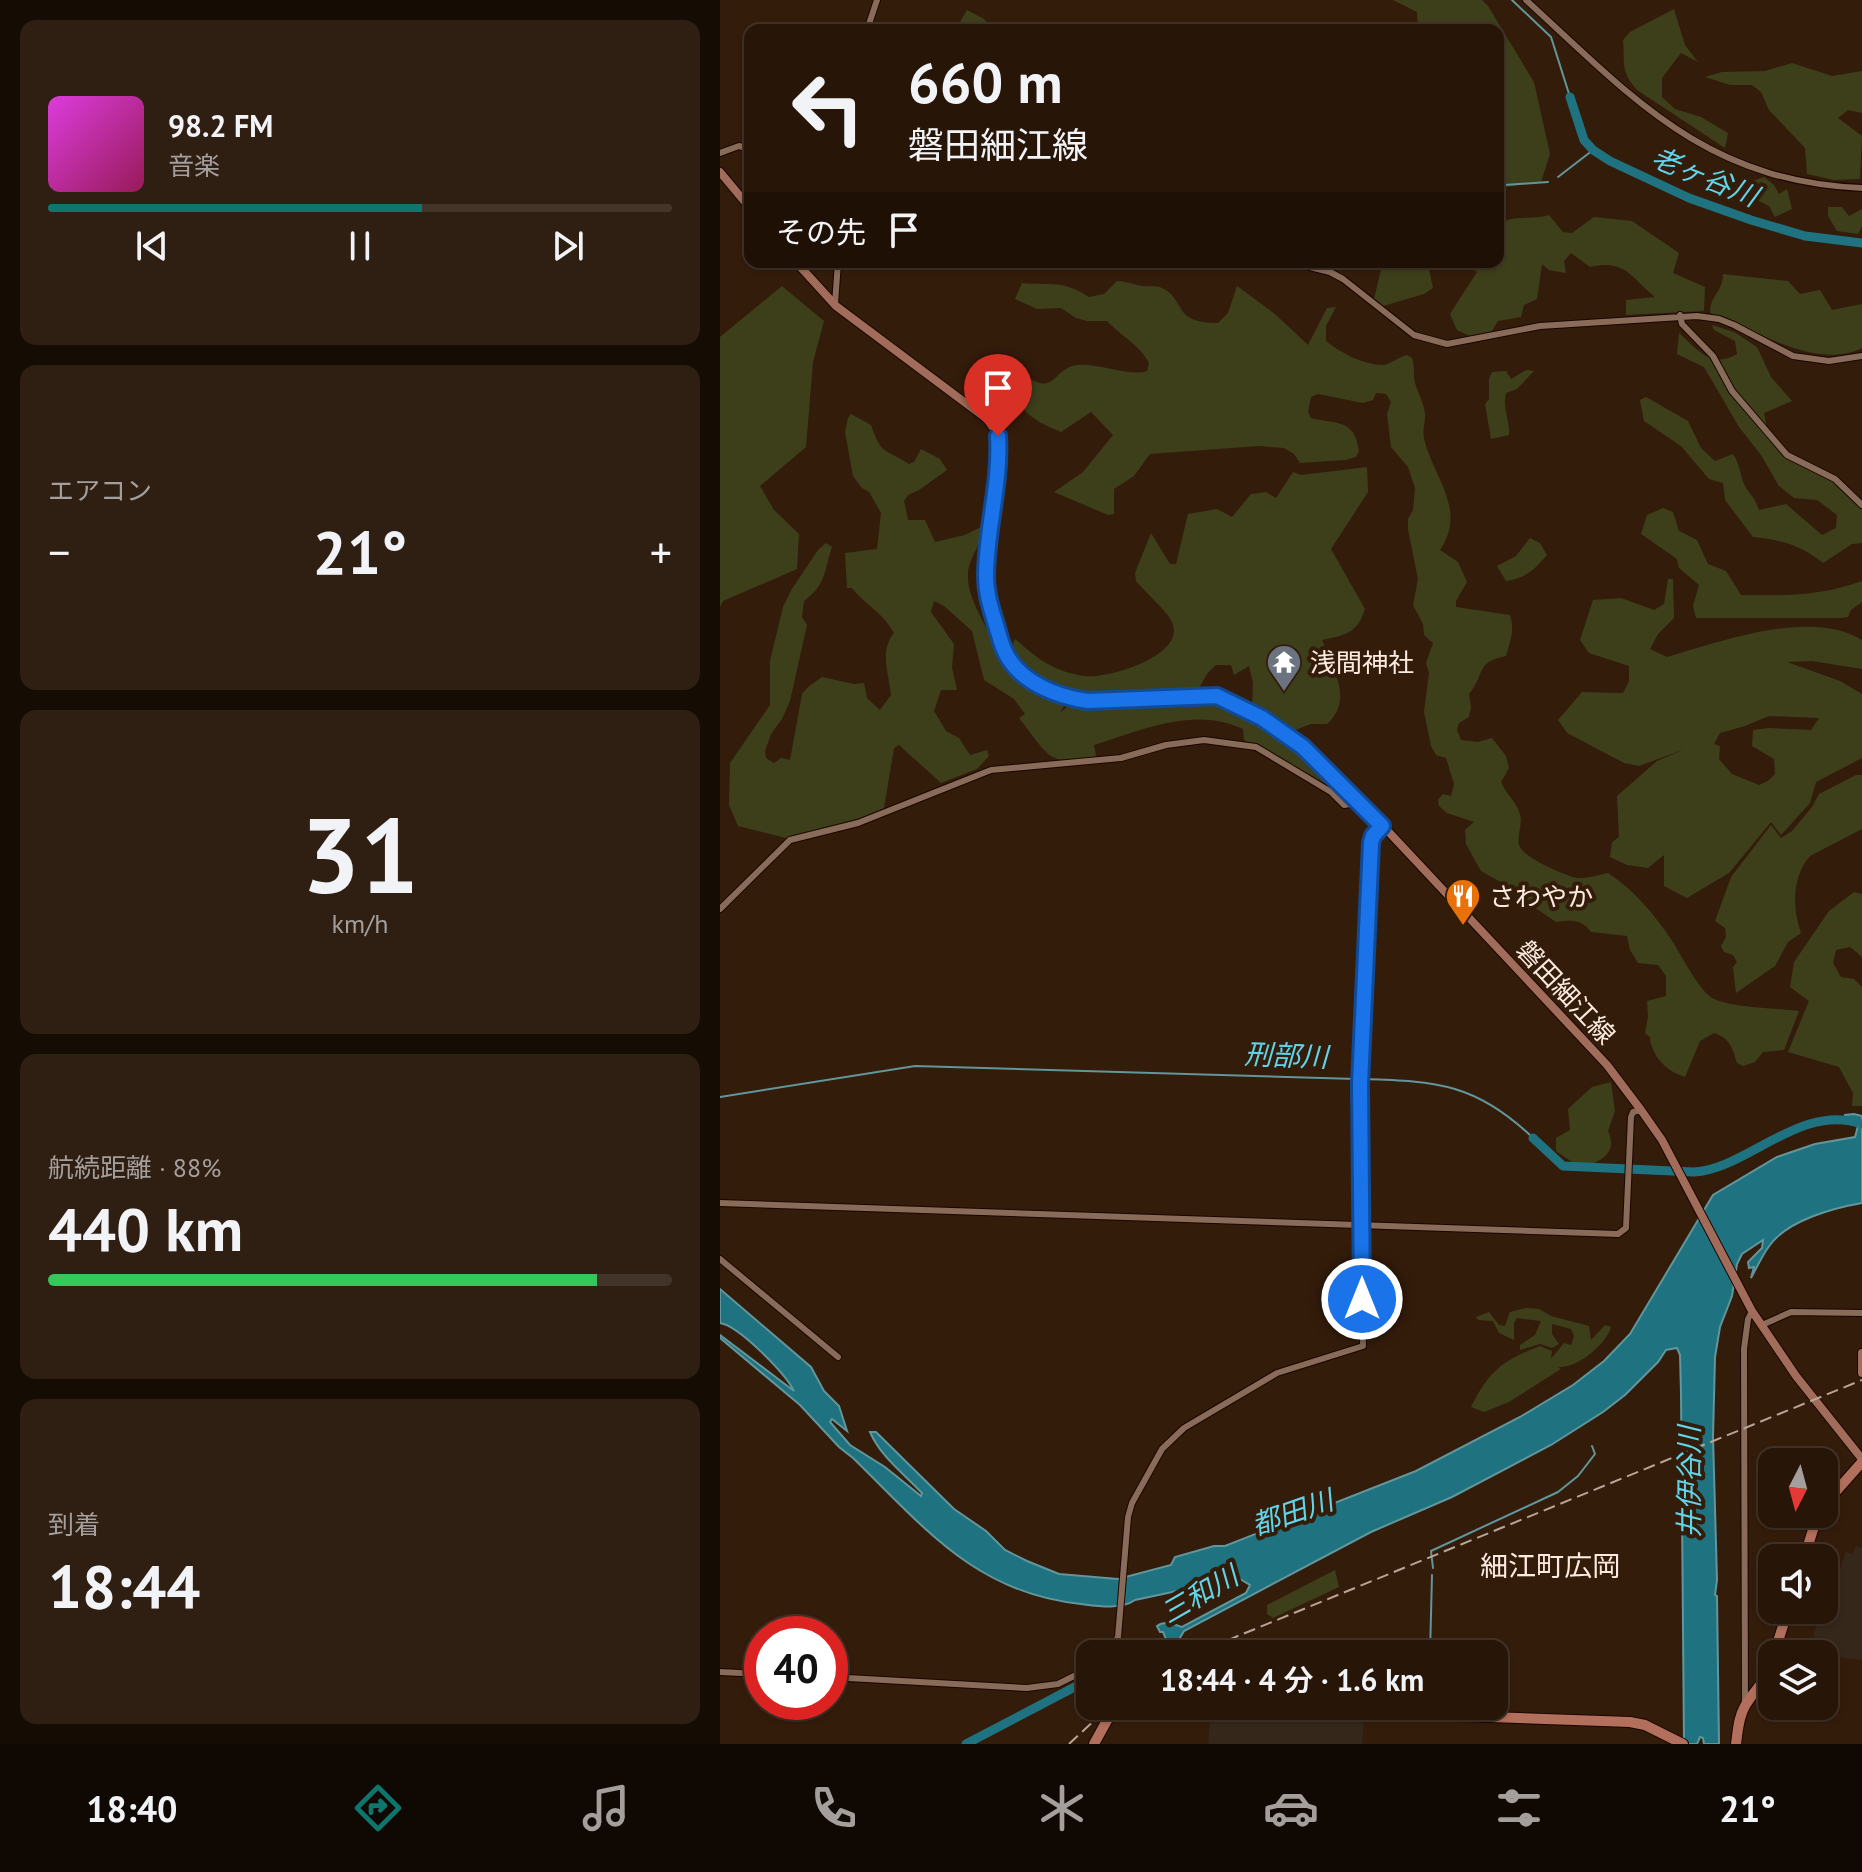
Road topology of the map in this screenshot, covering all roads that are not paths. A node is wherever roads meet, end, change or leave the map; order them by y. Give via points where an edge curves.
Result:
1 (877, 0) edge
2 (1526, 0) edge
3 (869, 24) edge
4 (744, 147) edge
5 (720, 153) edge
6 (720, 172) edge
7 (1862, 188) edge
8 (744, 201) edge
9 (802, 268) edge
10 (838, 268) edge
11 (1314, 268) edge
12 (835, 304) junction
13 (1680, 315) junction
14 (1862, 356) edge
15 (1862, 505) edge
16 (1356, 797) junction
17 (1382, 826) junction
18 (720, 909) edge
19 (1641, 1110) junction
20 (720, 1203) edge
21 (1362, 1224) junction
22 (720, 1259) edge
23 (1752, 1311) junction
24 (1862, 1313) edge
25 (1762, 1325) junction
26 (1862, 1353) edge
27 (838, 1357) dead end
28 (1862, 1373) edge
29 (1862, 1460) edge
30 (1838, 1488) edge
31 (1116, 1640) edge
32 (720, 1672) edge
33 (744, 1673) edge
34 (1076, 1676) edge
35 (848, 1678) edge
36 (1758, 1690) edge
37 (1745, 1705) junction
38 (1508, 1717) edge
39 (1104, 1720) edge
40 (1680, 1742) edge
41 (1094, 1744) edge
42 (1736, 1744) edge

1 - 3 street
2 - 7 street via 1655,117 1691,140 1784,178
4 - 5 street
6 - 8 main road
9 - 12 main road, 磐田細江線
10 - 12 street
11 - 13 street via 1343,279 1414,335 1447,344 1540,326
12 - 16 main road, 磐田細江線 via 987,419 998,436 987,595 1006,655 1021,673 1068,699 1217,696 1262,718 1303,747
13 - 14 street via 1719,319 1793,356 1829,361
13 - 15 street via 1682,324 1713,356 1732,391 1787,455 1835,479
16 - 17 main road, 磐田細江線
16 - 18 street via 1344,805 1256,747 1204,740 1121,758 991,770 858,823 790,840
17 - 19 main road, 磐田細江線 via 1607,1065
17 - 21 street via 1371,843 1360,1073
19 - 21 street via 1631,1117 1626,1228 1618,1234
19 - 23 main road, 磐田細江線
20 - 21 street
21 - 31 street via 1363,1346 1277,1373 1162,1449 1128,1517
22 - 27 street
23 - 25 main road, 磐田細江線
23 - 37 street via 1744,1349
24 - 25 street via 1791,1312
25 - 29 main road, 磐田細江線
26 - 28 main road
29 - 30 highway
32 - 33 street
34 - 35 street via 1044,1688
36 - 37 highway
37 - 42 highway
38 - 40 highway via 1645,1725
39 - 41 highway

